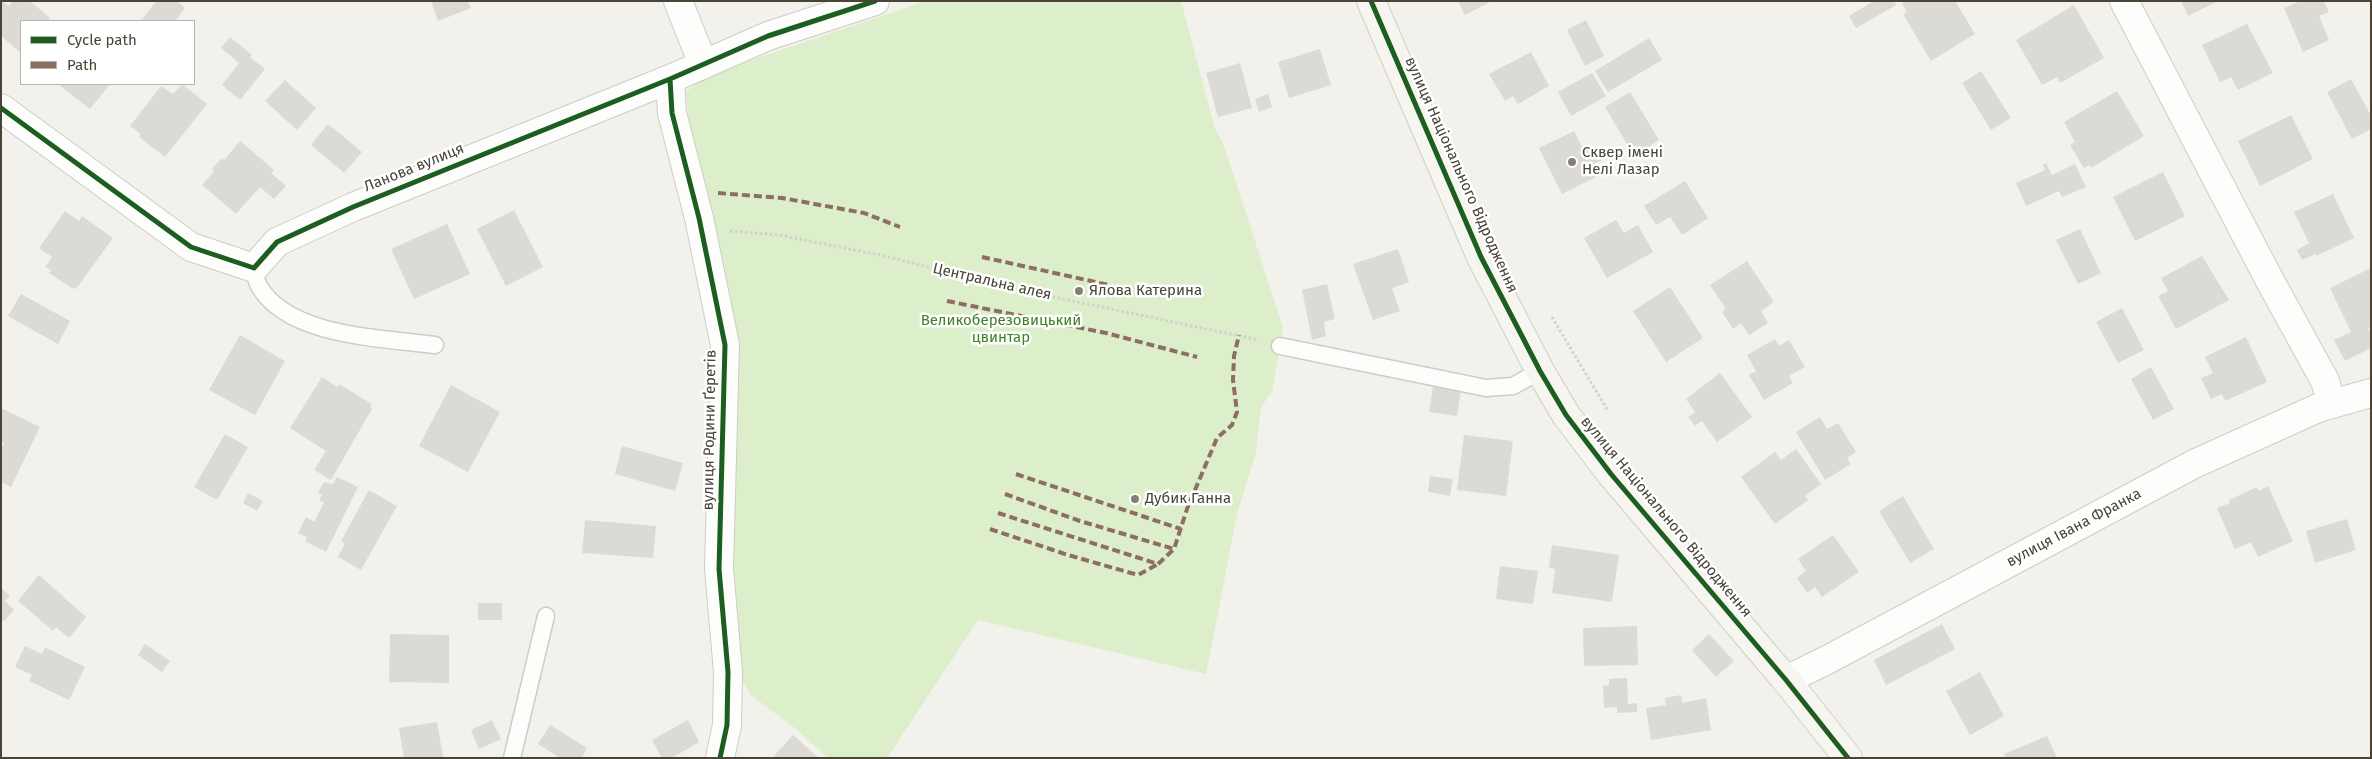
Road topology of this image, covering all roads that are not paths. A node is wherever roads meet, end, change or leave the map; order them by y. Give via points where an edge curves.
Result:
1 (678, 1) edge
2 (875, 1) edge
3 (1371, 1) edge
4 (2124, 1) edge
5 (703, 64) junction
6 (670, 79) junction
7 (1, 108) edge
8 (254, 268) junction
9 (435, 345) dead end
10 (1280, 346) road end
11 (1540, 371) junction
12 (2371, 393) edge
13 (2332, 404) junction
14 (546, 616) dead end
15 (1786, 680) junction
16 (512, 758) edge
17 (720, 758) edge
18 (1848, 758) edge

1 - 5 street
2 - 5 street, Ланова вулиця via 768,36
3 - 11 street, вулиця Національного Відродження via 1481,257
4 - 13 street via 2325,382
5 - 6 street, Ланова вулиця
6 - 8 street, Ланова вулиця via 353,206 277,242
6 - 17 street, вулиця Родини Ґеретів via 672,113 702,232 725,345 719,569 728,672 727,725
7 - 8 street via 191,247
8 - 9 lane via 259,286 295,320 323,329
10 - 11 lane via 1486,388 1512,386
11 - 15 street, вулиця Національного Відродження via 1566,415 1611,474
12 - 13 street, вулиця Івана Франка
13 - 15 street, вулиця Івана Франка via 2194,464
14 - 16 lane
15 - 18 street, вулиця Національного Відродження

